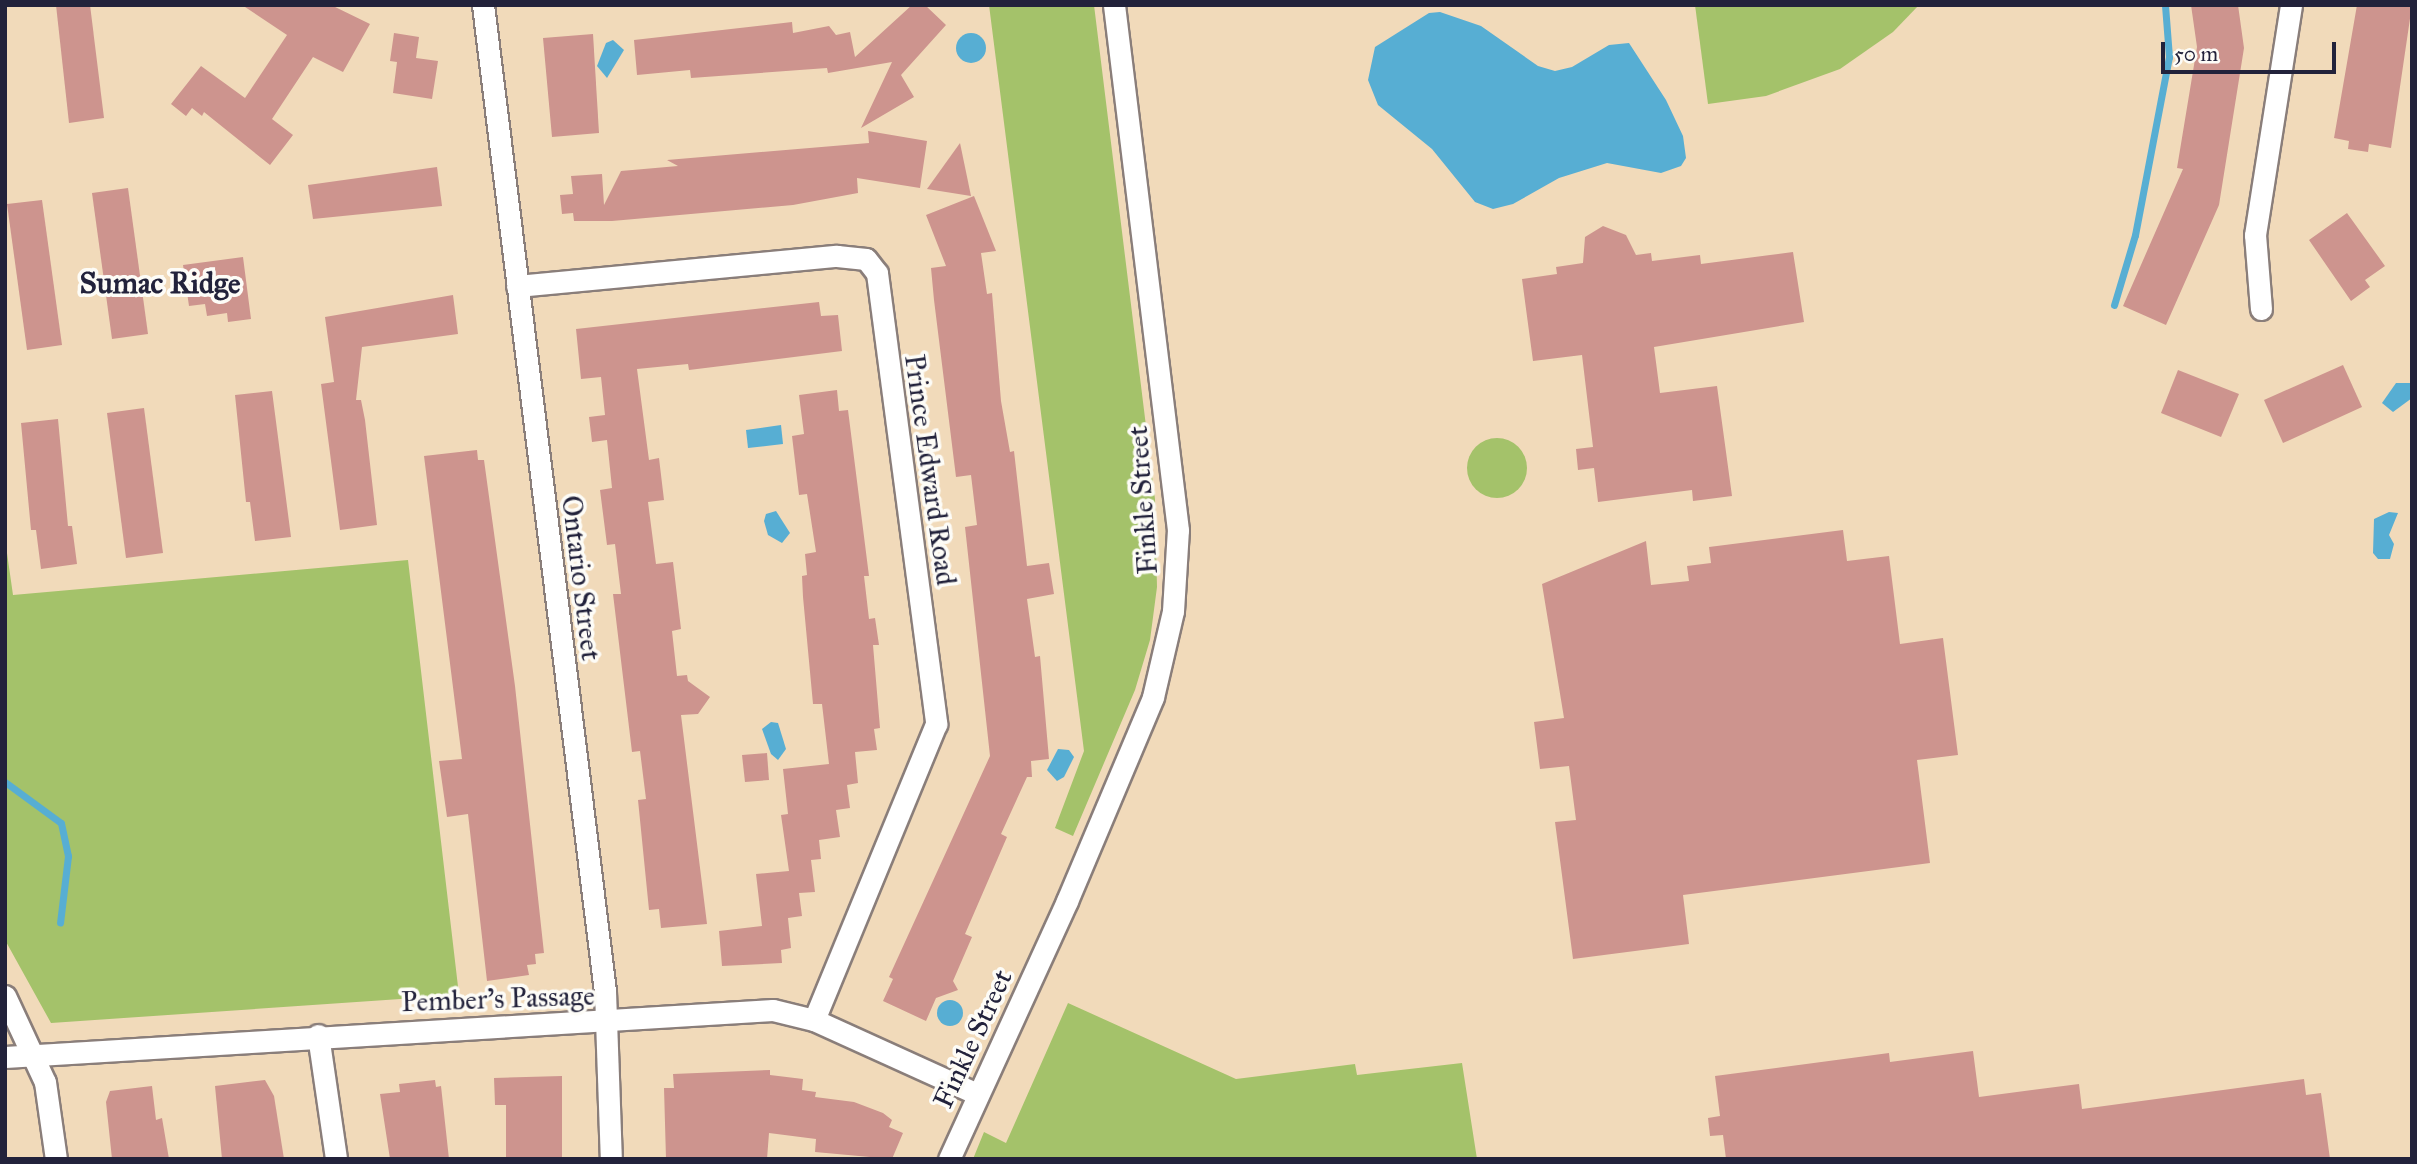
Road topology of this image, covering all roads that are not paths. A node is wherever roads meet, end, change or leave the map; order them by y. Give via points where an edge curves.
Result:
1 (483, 5) edge
2 (1114, 5) edge
3 (2291, 5) edge
4 (517, 286) junction
5 (2261, 309) dead end
6 (5, 996) edge
7 (814, 1020) junction
8 (607, 1023) junction
9 (318, 1035) junction
10 (36, 1055) junction
11 (5, 1057) edge
12 (977, 1094) junction
13 (56, 1159) edge
14 (336, 1159) edge
15 (611, 1159) edge
16 (949, 1159) edge

1 - 4 street, Ontario Street
2 - 12 street, Finkle Street via 1178,530 1173,611 1153,697 1067,901
3 - 5 street via 2255,235
4 - 7 street, Prince Edward Road via 835,256 866,259 877,273 936,724
4 - 8 street, Ontario Street
6 - 10 street
7 - 8 street, Pember's Passage via 774,1010
7 - 12 street, Pember's Passage
8 - 9 street, Pember's Passage
8 - 15 street, Ontario Street
9 - 10 street, Pember's Passage
9 - 14 street
10 - 11 street, Pember's Passage
10 - 13 street via 45,1082
12 - 16 street, Finkle Street

